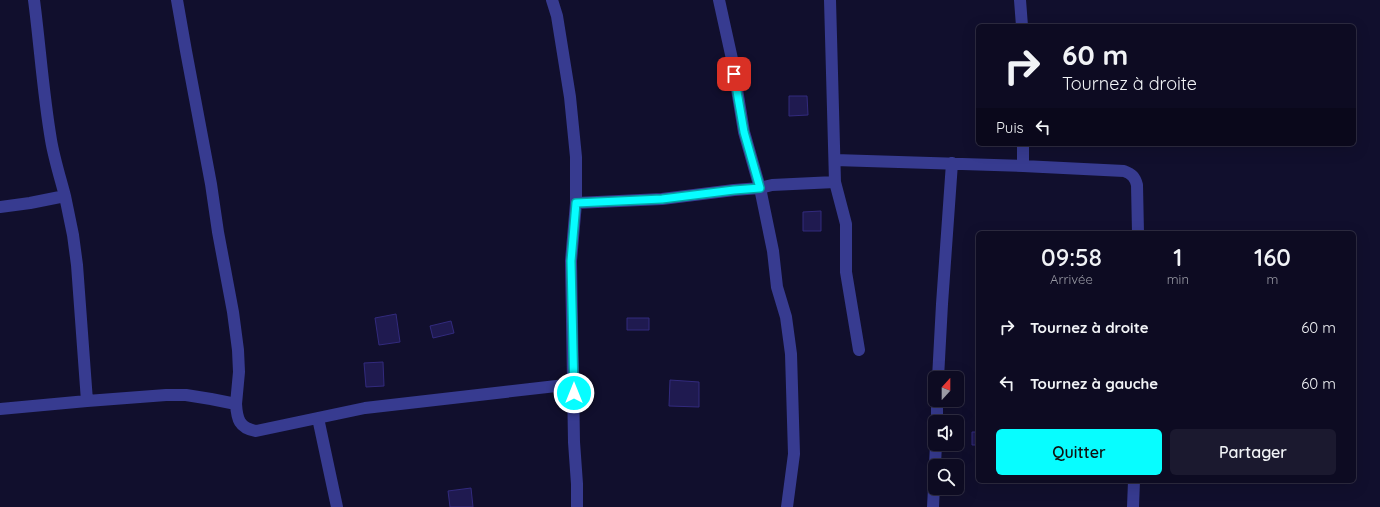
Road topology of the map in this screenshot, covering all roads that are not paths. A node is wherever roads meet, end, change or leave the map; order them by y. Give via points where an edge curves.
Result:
1 (34, 0) edge
2 (177, 0) edge
3 (552, 0) edge
4 (719, 0) edge
5 (830, 0) edge
6 (1020, 0) edge
7 (1022, 24) edge
8 (1023, 146) edge
9 (835, 160) junction
10 (952, 163) junction
11 (1023, 166) junction
12 (835, 182) junction
13 (760, 188) junction
14 (65, 196) junction
15 (576, 203) junction
16 (0, 207) edge
17 (1138, 231) edge
18 (859, 350) dead end
19 (938, 371) edge
20 (574, 384) junction
21 (87, 401) junction
22 (236, 404) junction
23 (0, 409) edge
24 (318, 418) junction
25 (936, 451) edge
26 (1134, 483) edge
27 (337, 507) edge
28 (577, 507) edge
29 (787, 507) edge
30 (933, 507) edge
31 (1133, 507) edge

1 - 14 street via 50,134
2 - 22 street via 233,312 239,372
3 - 15 street via 570,97 576,157
4 - 13 street via 744,132
5 - 9 street
6 - 7 street
8 - 11 street
9 - 10 street
9 - 12 street
10 - 11 street
10 - 19 street
11 - 17 street via 1116,170 1132,174 1137,185
12 - 13 street via 772,185
12 - 18 street via 846,224 846,272
13 - 15 street via 662,199
13 - 29 street via 791,354 794,454
14 - 16 street
14 - 21 street via 77,265
15 - 20 street via 571,261
20 - 24 street via 365,408
20 - 28 street
21 - 22 street via 186,395
21 - 23 street
22 - 24 street via 237,416 248,429 256,430
24 - 27 street
25 - 30 street
26 - 31 street

